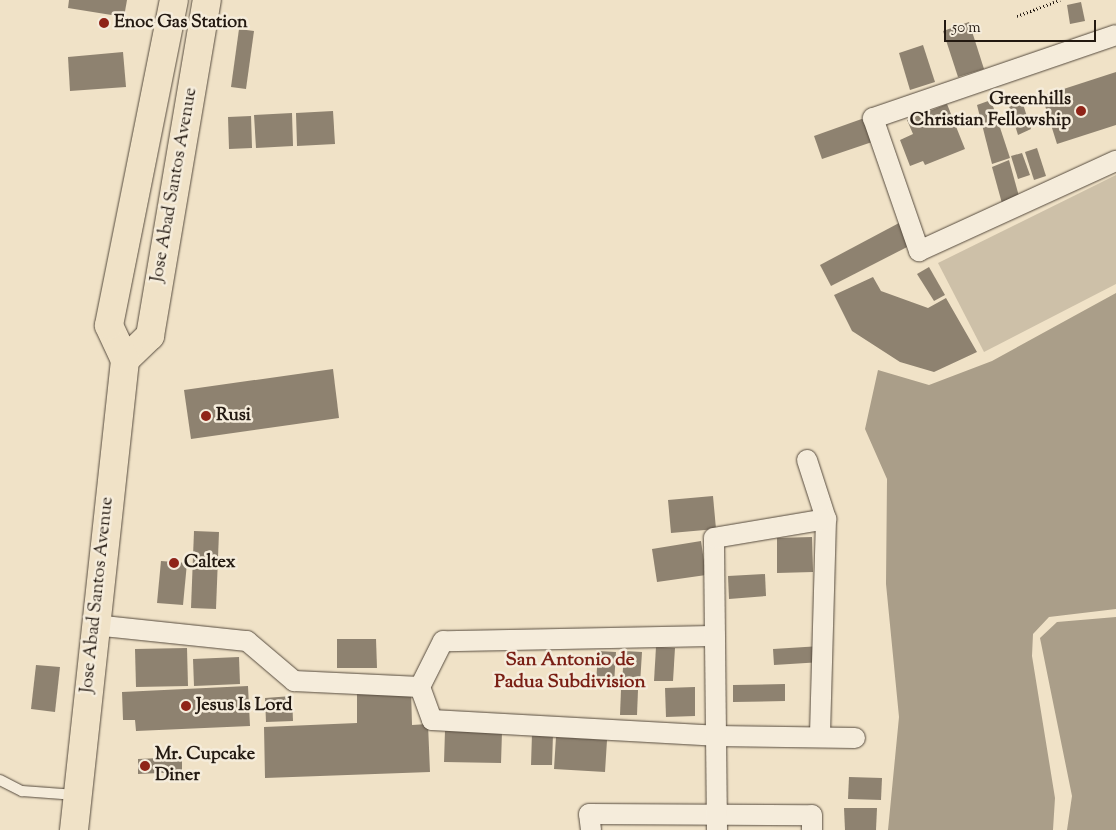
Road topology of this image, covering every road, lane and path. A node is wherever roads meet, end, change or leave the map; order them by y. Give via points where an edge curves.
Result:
1 (174, 0) edge
2 (207, 0) edge
3 (1060, 0) edge
4 (1017, 16) dead end
5 (1116, 35) edge
6 (1116, 160) edge
7 (125, 360) junction
8 (807, 460) dead end
9 (826, 519) junction
10 (94, 625) junction
11 (715, 636) junction
12 (420, 687) junction
13 (716, 736) junction
14 (820, 737) junction
15 (855, 738) dead end
16 (0, 780) edge
17 (78, 795) junction
18 (716, 823) edge
19 (74, 830) edge
20 (591, 830) edge
21 (812, 830) edge

1 - 7 highway, Jose Abad Santos Avenue via 109,326
2 - 7 highway, Jose Abad Santos Avenue via 150,336
3 - 4 path
5 - 6 street via 873,118 920,251
7 - 10 highway, Jose Abad Santos Avenue
8 - 9 street
9 - 11 street via 714,538
9 - 14 street
10 - 12 street via 247,641 294,681
10 - 17 highway, Jose Abad Santos Avenue
11 - 12 street via 443,641
11 - 13 street
12 - 13 street via 432,720
13 - 14 street
13 - 18 street
14 - 15 street
16 - 17 lane via 22,791
17 - 19 highway, Jose Abad Santos Avenue
18 - 20 street via 589,814
18 - 21 street via 812,815

